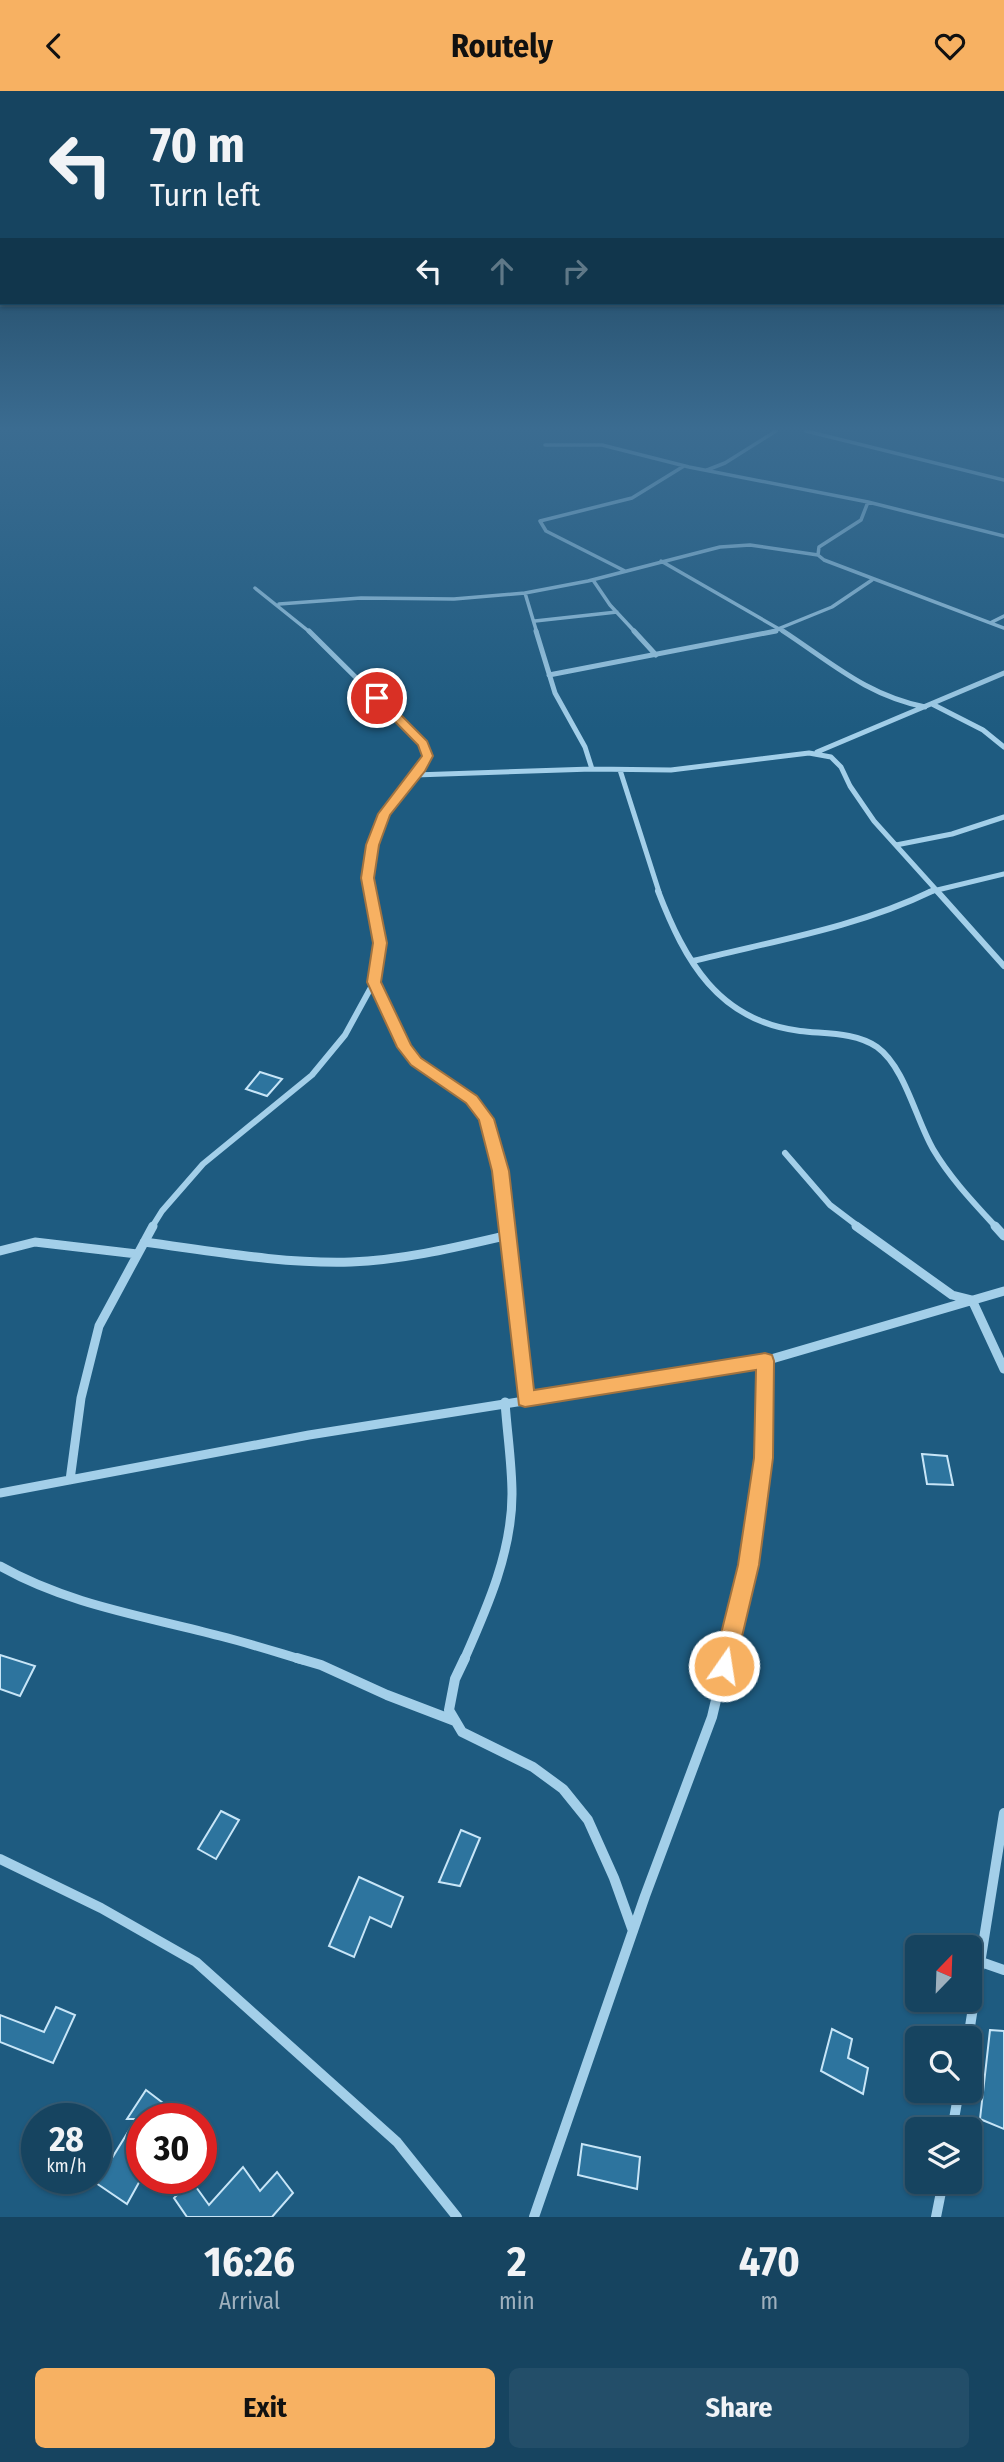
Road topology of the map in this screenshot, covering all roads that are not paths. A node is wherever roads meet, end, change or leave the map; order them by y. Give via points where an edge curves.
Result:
1 (546, 530) edge
2 (845, 530) edge
3 (981, 530) edge
4 (1004, 536) edge
5 (818, 555) junction
6 (661, 561) junction
7 (625, 571) junction
8 (593, 580) junction
9 (872, 580) junction
10 (255, 588) dead end
11 (525, 593) junction
12 (279, 604) junction
13 (617, 611) junction
14 (1004, 616) edge
15 (535, 621) junction
16 (992, 622) junction
17 (1004, 628) edge
18 (781, 629) junction
19 (656, 655) junction
20 (1004, 673) edge
21 (549, 675) junction
22 (928, 706) junction
23 (1004, 747) edge
24 (817, 752) junction
25 (592, 769) junction
26 (620, 770) junction
27 (415, 775) junction
28 (1004, 817) edge
29 (896, 845) junction
30 (1004, 874) edge
31 (936, 889) junction
32 (693, 961) junction
33 (1004, 966) edge
34 (374, 982) junction
35 (785, 1153) dead end
36 (509, 1235) junction
37 (1004, 1236) edge
38 (144, 1242) junction
39 (0, 1251) edge
40 (137, 1254) junction
41 (1004, 1291) edge
42 (972, 1300) junction
43 (765, 1361) junction
44 (1004, 1369) edge
45 (525, 1399) junction
46 (505, 1402) junction
47 (70, 1480) junction
48 (0, 1493) edge
49 (0, 1566) edge
50 (455, 1721) junction
51 (1004, 1813) edge
52 (0, 1859) edge
53 (634, 1931) junction
54 (982, 1956) edge
55 (982, 1962) edge
56 (1004, 1970) edge
57 (941, 2194) edge
58 (457, 2217) edge
59 (534, 2217) edge
60 (936, 2217) edge

1 - 7 street
2 - 5 street via 819,547
3 - 4 street
5 - 6 street via 750,545
5 - 9 street
6 - 7 street
6 - 18 street
7 - 8 street
8 - 11 street
8 - 13 street
9 - 16 street
9 - 18 street via 832,607
10 - 12 street
11 - 12 street
11 - 15 street
12 - 27 street via 423,744 427,756
13 - 15 street
13 - 19 street
14 - 16 street
15 - 21 street
16 - 17 street
18 - 19 street
18 - 22 street via 866,690
19 - 21 street
20 - 22 street
21 - 25 street
22 - 23 street via 983,730
22 - 24 street
24 - 26 street via 671,770
24 - 29 street via 841,767 874,821
25 - 26 street
25 - 27 street
26 - 32 street via 640,843
27 - 34 street via 384,814 372,845 367,878 380,943
28 - 29 street
29 - 31 street
30 - 31 street
31 - 32 street via 831,927
31 - 33 street
32 - 37 street via 708,985 753,1019 781,1028 843,1035 879,1049 953,1178
34 - 36 street via 404,1047 416,1061 471,1100 486,1119 500,1171
34 - 38 street via 345,1035 312,1075 203,1164 162,1211
35 - 42 street via 839,1213 952,1295
36 - 38 street via 377,1260 318,1260
36 - 45 street
38 - 40 street
39 - 40 street via 35,1242
40 - 47 street via 99,1326 81,1398
41 - 42 street
42 - 43 street
42 - 44 street
43 - 45 street
43 - 53 street via 763,1458 748,1565 712,1717
45 - 46 street
46 - 47 street
46 - 50 street via 512,1495 507,1544 483,1618 455,1679 449,1710
47 - 48 street
49 - 50 street via 89,1605 321,1665
50 - 53 street via 462,1732 533,1767 564,1789 587,1820
51 - 54 street
52 - 58 street via 101,1907 196,1962 397,2142
53 - 59 street
55 - 56 street
57 - 60 street

